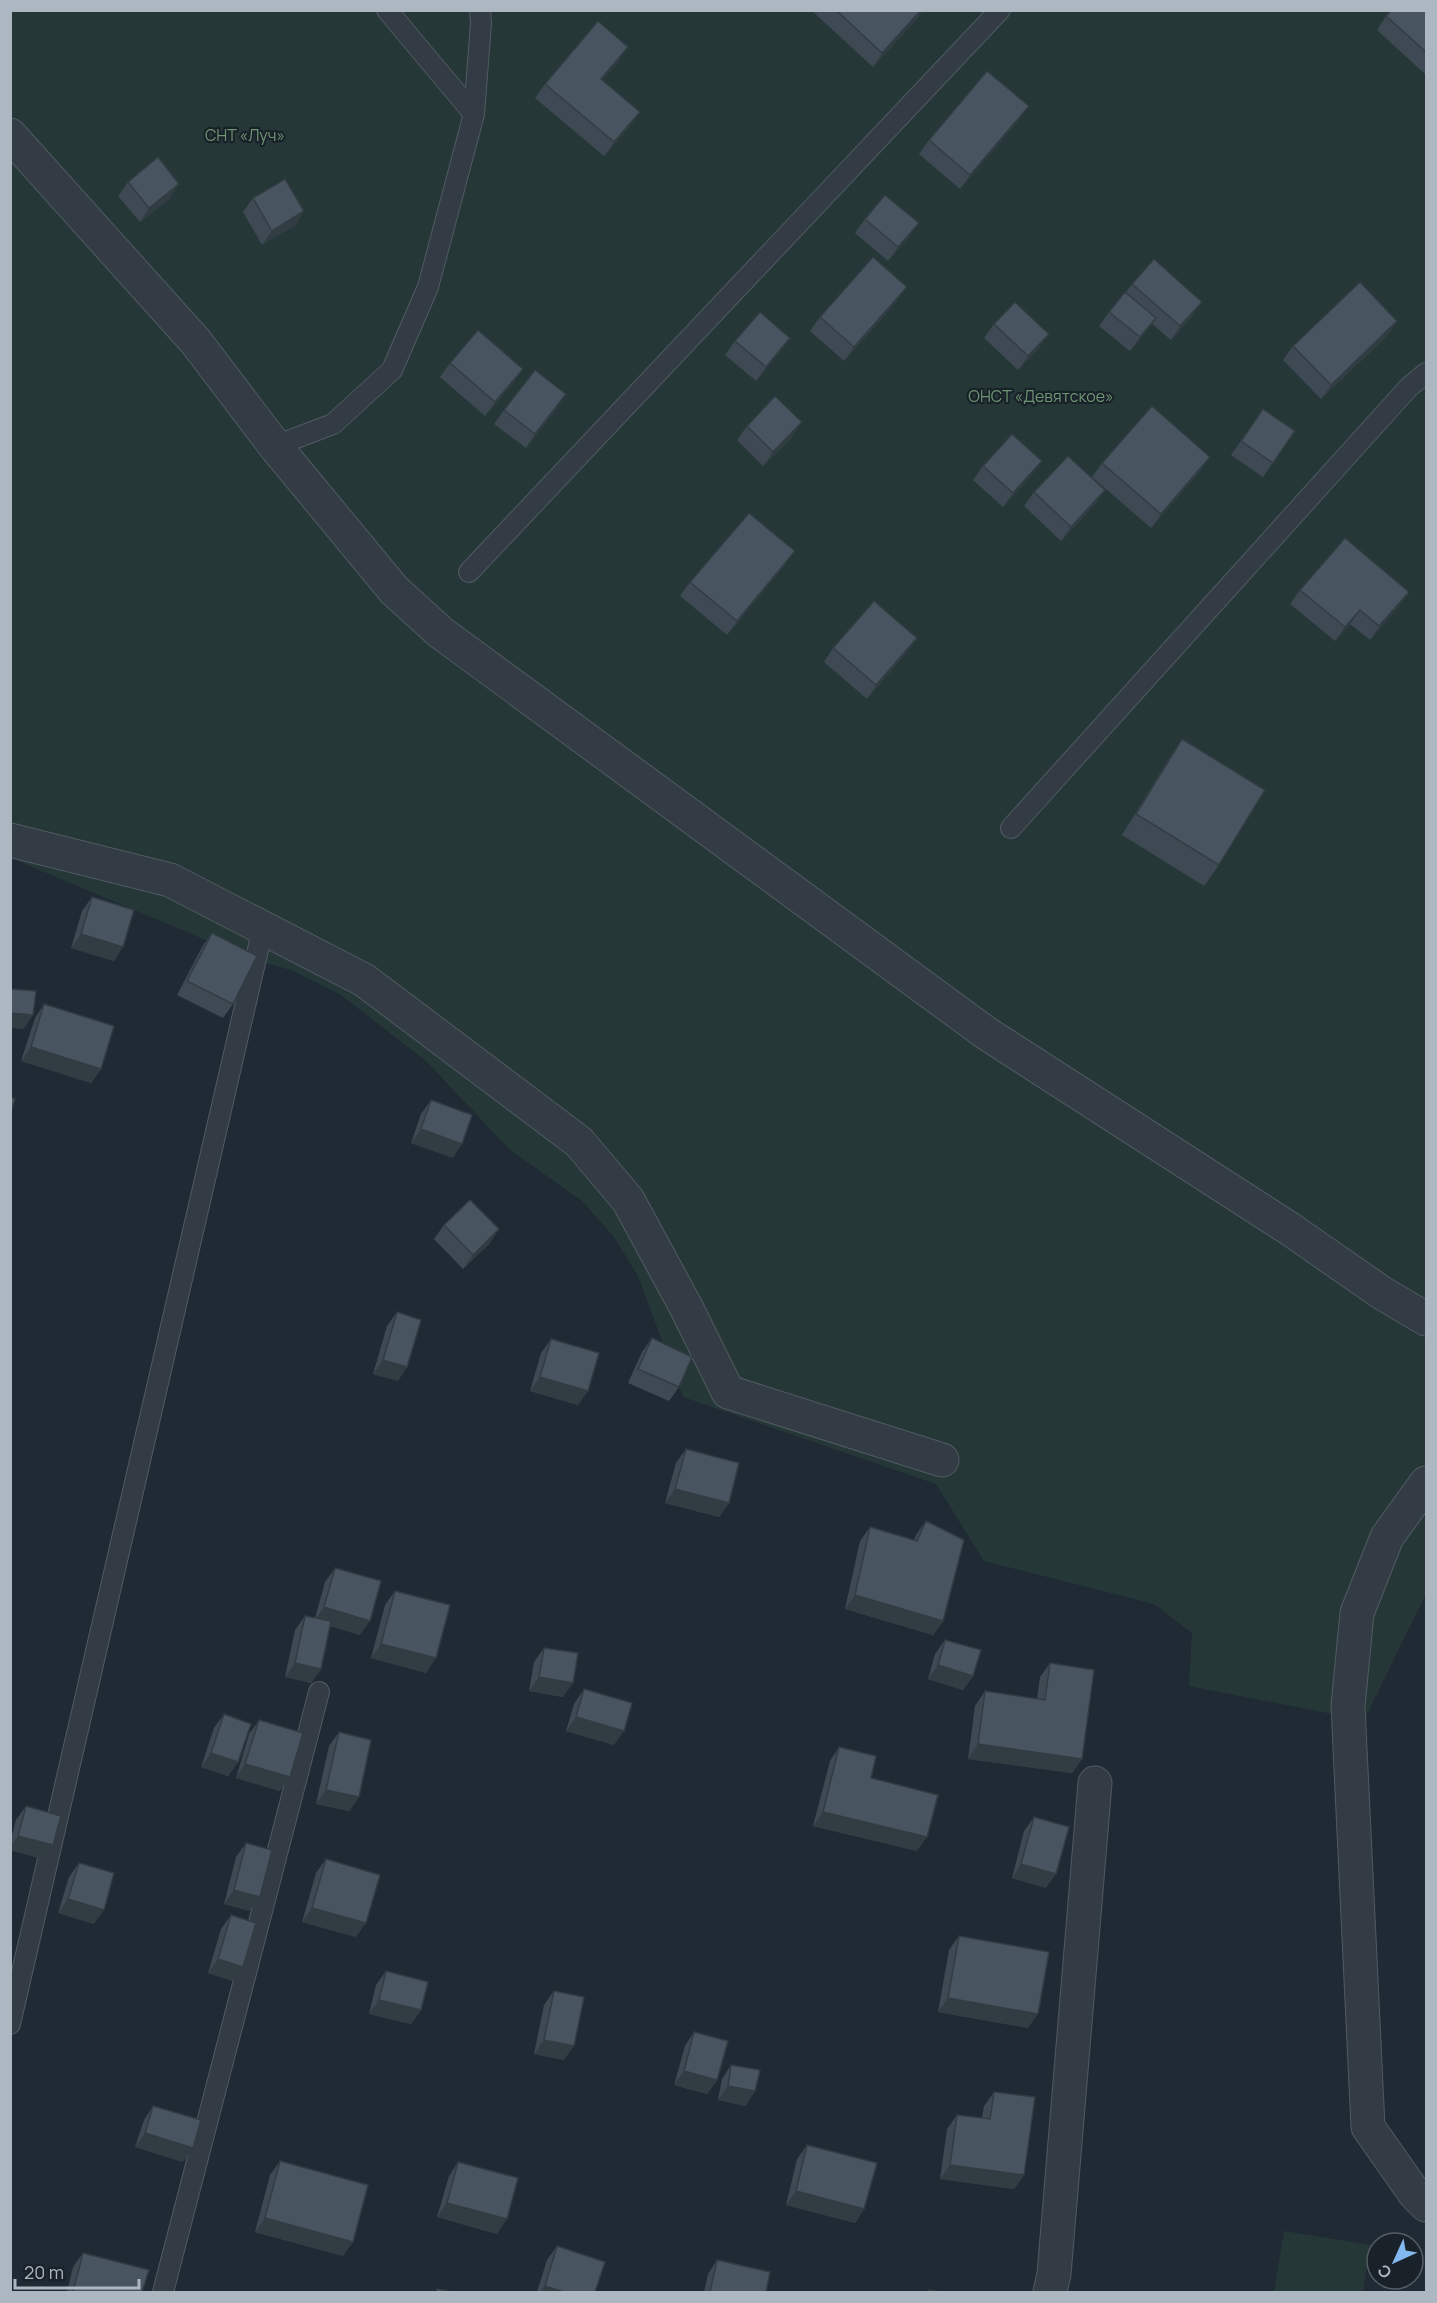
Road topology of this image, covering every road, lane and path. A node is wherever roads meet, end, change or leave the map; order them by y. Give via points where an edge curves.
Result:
1 (387, 10) edge
2 (480, 10) edge
3 (1000, 10) edge
4 (474, 114) junction
5 (10, 135) edge
6 (1426, 373) edge
7 (275, 446) junction
8 (469, 572) dead end
9 (1011, 828) dead end
10 (10, 840) edge
11 (263, 928) junction
12 (1426, 1319) edge
13 (942, 1460) dead end
14 (1426, 1483) edge
15 (319, 1692) dead end
16 (1095, 1783) dead end
17 (10, 2024) edge
18 (1426, 2205) edge
19 (163, 2292) edge
20 (1050, 2292) edge

1 - 4 lane
2 - 4 lane
3 - 8 lane
4 - 7 lane via 428,287 392,370 333,424
5 - 7 street via 196,342
6 - 9 lane via 1409,387
7 - 12 street via 394,590 441,632 986,1033
10 - 11 street via 170,880
11 - 13 street via 364,980 579,1142 628,1200 728,1392
11 - 17 lane
14 - 18 street via 1387,1537 1357,1613 1348,1706 1368,2127
15 - 19 lane
16 - 20 street

